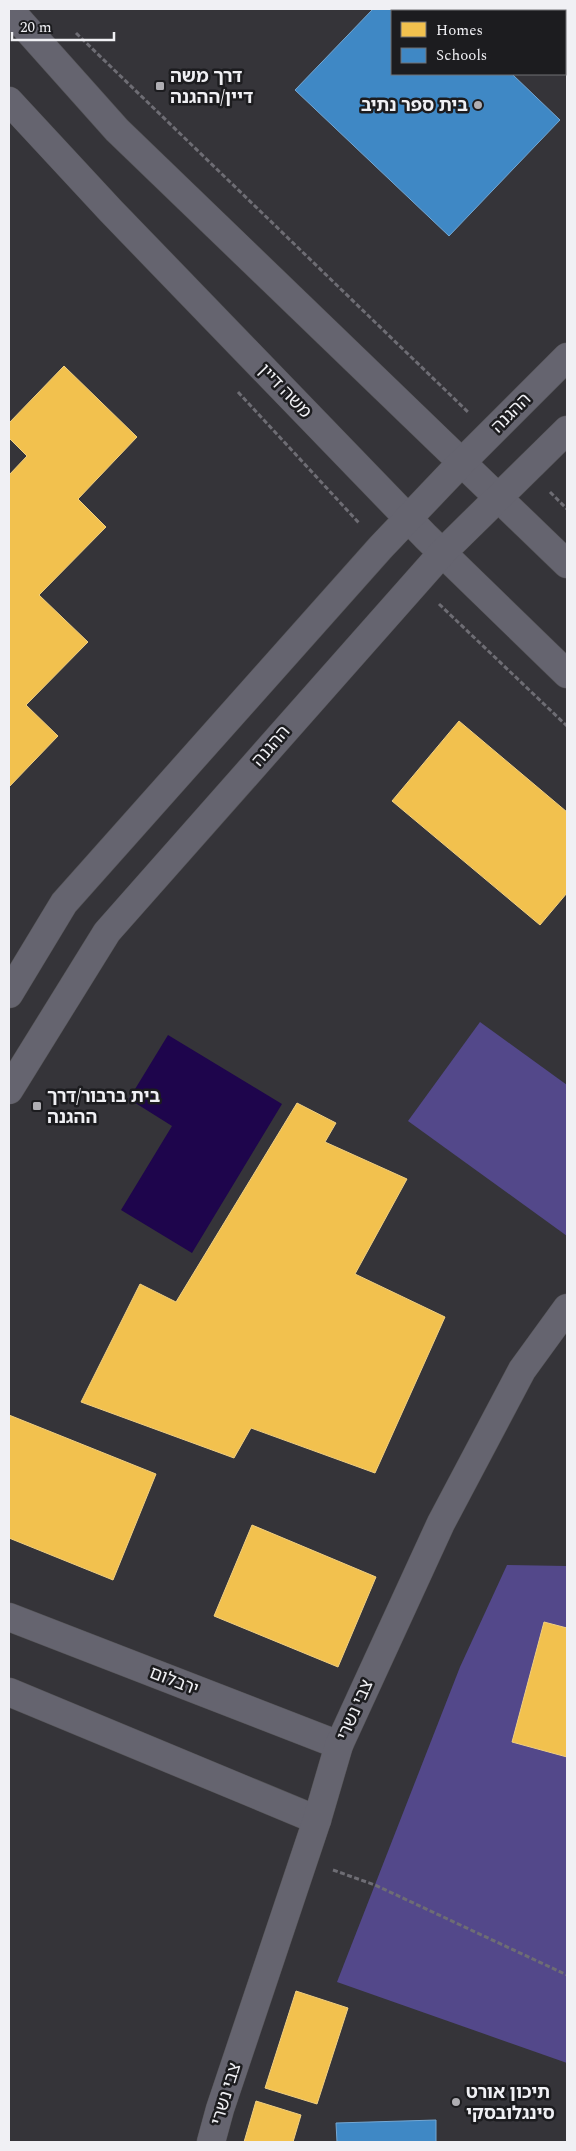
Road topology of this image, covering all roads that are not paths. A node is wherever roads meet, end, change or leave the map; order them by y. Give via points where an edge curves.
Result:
1 (9, 9) edge
2 (9, 101) edge
3 (567, 357) edge
4 (567, 430) edge
5 (461, 463) junction
6 (498, 497) junction
7 (408, 518) junction
8 (443, 552) junction
9 (567, 564) edge
10 (567, 674) edge
11 (9, 994) edge
12 (9, 1090) edge
13 (567, 1308) edge
14 (9, 1617) edge
15 (9, 1692) edge
16 (339, 1745) junction
17 (317, 1820) junction
18 (211, 2142) edge

1 - 5 street via 117,130
2 - 7 street, משה דיין
3 - 5 street, ההגנה
4 - 6 street, ההגנה
5 - 6 street
5 - 7 street, ההגנה
6 - 8 street, ההגנה
6 - 9 street
7 - 8 street, משה דיין
7 - 11 street, ההגנה via 64,903
8 - 10 street, משה דיין
8 - 12 street, ההגנה via 107,932
13 - 16 street, צבי נשרי via 522,1370 441,1523
14 - 16 street, ירבלום
15 - 17 street
16 - 17 street, צבי נשרי
17 - 18 street, צבי נשרי

